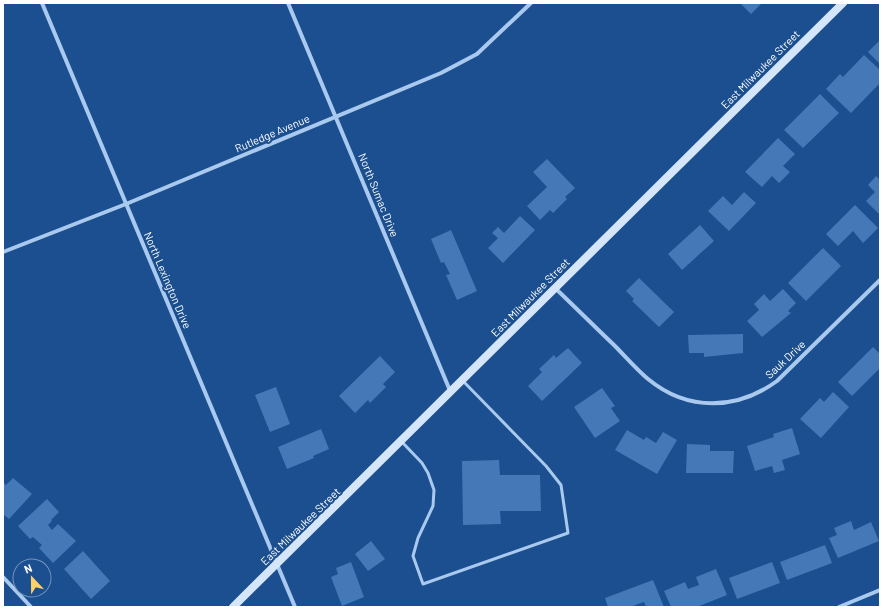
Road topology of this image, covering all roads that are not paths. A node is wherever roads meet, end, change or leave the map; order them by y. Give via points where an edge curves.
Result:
1 (42, 3) edge
2 (288, 3) edge
3 (531, 3) edge
4 (843, 3) edge
5 (336, 115) junction
6 (126, 204) junction
7 (3, 252) edge
8 (880, 280) edge
9 (555, 287) junction
10 (463, 381) junction
11 (451, 394) junction
12 (402, 442) junction
13 (277, 564) junction
14 (3, 577) edge
15 (880, 590) edge
16 (31, 607) edge
17 (233, 607) edge
18 (295, 607) edge
19 (839, 607) edge

1 - 6 street, North Lexington Drive
2 - 5 street, North Sumac Drive
3 - 5 street, Rutledge Avenue via 477,54 441,73
4 - 9 main road, East Milwaukee Street
5 - 6 street, Rutledge Avenue
5 - 11 street, North Sumac Drive
6 - 7 street, Rutledge Avenue
6 - 13 street, North Lexington Drive
8 - 9 street, Sauk Drive via 777,381 744,400 717,404 687,400 648,380
9 - 10 main road, East Milwaukee Street
10 - 11 main road, East Milwaukee Street
10 - 12 lane via 546,466 561,486 568,533 423,584 413,556 418,538 433,506 434,490 422,463
11 - 12 main road, East Milwaukee Street
12 - 13 main road, East Milwaukee Street
13 - 17 main road, East Milwaukee Street
13 - 18 street, North Lexington Drive
14 - 16 street
15 - 19 street

